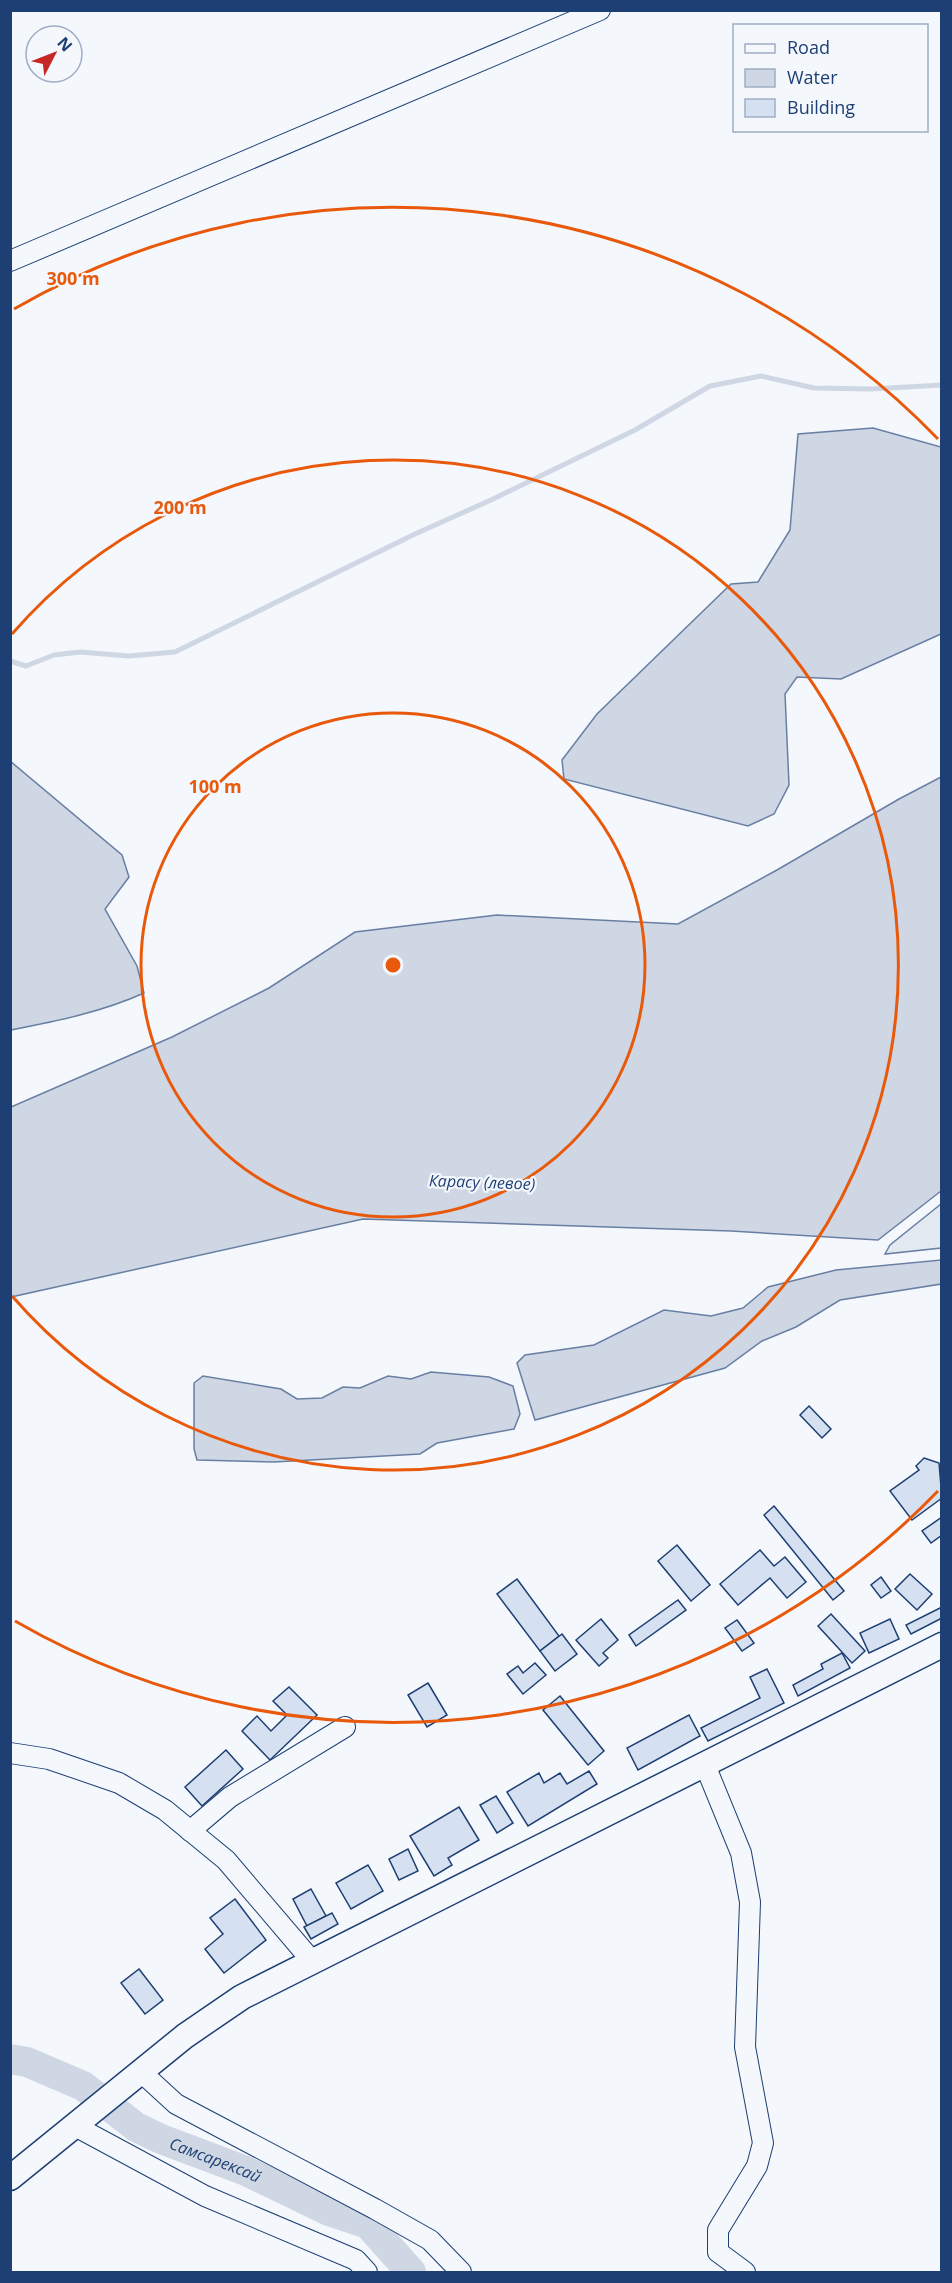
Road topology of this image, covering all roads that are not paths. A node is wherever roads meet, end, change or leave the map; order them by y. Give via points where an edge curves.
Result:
1 (600, 10) edge
2 (10, 261) edge
3 (942, 1645) edge
4 (345, 1727) dead end
5 (10, 1754) edge
6 (705, 1765) junction
7 (190, 1831) junction
8 (312, 1961) junction
9 (134, 2076) junction
10 (75, 2126) junction
11 (10, 2178) edge
12 (355, 2268) edge
13 (461, 2272) edge
14 (745, 2272) edge

1 - 2 street
3 - 6 main road
4 - 7 street via 230,1797
5 - 7 street via 49,1759 119,1783 165,1810
6 - 8 main road
6 - 14 street via 741,1853 750,1902 745,2047 764,2143 757,2166 718,2230 717,2252
7 - 8 street via 225,1860
8 - 9 main road via 220,2010
9 - 10 main road
9 - 13 street via 176,2104 430,2240
10 - 11 main road
10 - 12 street via 205,2196

